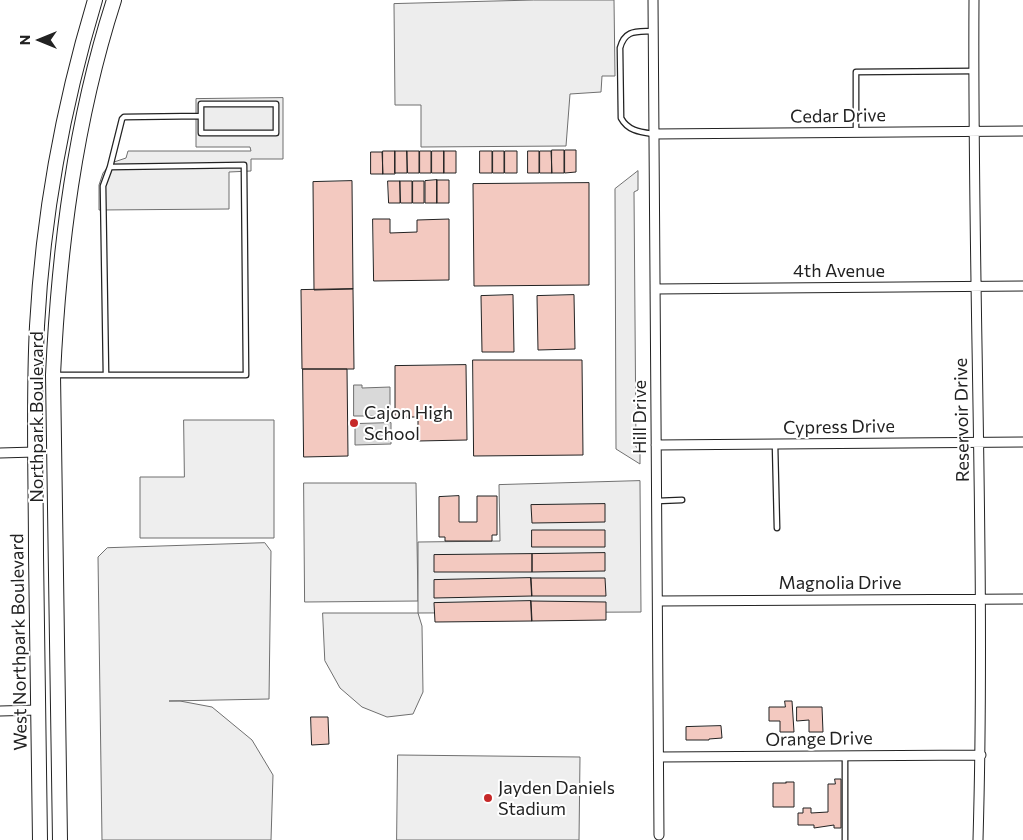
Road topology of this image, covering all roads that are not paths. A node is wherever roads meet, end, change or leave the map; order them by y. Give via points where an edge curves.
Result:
1 (95, 0) edge
2 (114, 0) edge
3 (653, 0) edge
4 (974, 0) edge
5 (653, 31) junction
6 (974, 71) junction
7 (201, 116) junction
8 (973, 131) junction
9 (1023, 131) edge
10 (856, 132) junction
11 (654, 134) junction
12 (110, 167) junction
13 (976, 286) junction
14 (1023, 286) edge
15 (655, 289) junction
16 (54, 375) junction
17 (106, 375) junction
18 (978, 442) junction
19 (1023, 442) edge
20 (776, 444) junction
21 (656, 445) junction
22 (35, 452) junction
23 (0, 453) edge
24 (682, 500) dead end
25 (657, 501) junction
26 (776, 528) dead end
27 (1023, 599) edge
28 (658, 600) junction
29 (980, 600) junction
30 (38, 710) junction
31 (58, 710) junction
32 (0, 711) edge
33 (845, 755) junction
34 (980, 755) junction
35 (659, 757) junction
36 (660, 835) dead end
37 (40, 840) edge
38 (60, 840) edge
39 (845, 840) edge
40 (978, 840) edge

1 - 22 main road, West Northpark Boulevard via 69,95 52,187 37,326
2 - 16 main road, Northpark Boulevard via 98,54 73,170 60,264
3 - 5 street, Hill Drive
4 - 6 street, Reservoir Drive
5 - 11 street, Hill Drive
5 - 11 lane via 626,36 620,48 621,118 629,128
6 - 8 street, Reservoir Drive
6 - 10 lane via 856,72
7 - 7 lane via 201,133 276,133 276,104 201,104
7 - 12 lane via 122,118
8 - 9 street, Cedar Drive
8 - 10 street, Cedar Drive
8 - 13 street, Reservoir Drive
10 - 11 street, Cedar Drive
11 - 15 street, Hill Drive
12 - 17 lane via 103,186
12 - 17 lane via 244,165 246,375
13 - 14 street, 4th Avenue
13 - 15 street, 4th Avenue
13 - 18 street, Reservoir Drive
15 - 21 street, Hill Drive
16 - 17 lane
16 - 31 main road, Northpark Boulevard
18 - 19 street, Cypress Drive
18 - 20 street, Cypress Drive
18 - 29 street, Reservoir Drive
20 - 21 street, Cypress Drive
20 - 26 lane
21 - 25 street, Hill Drive
22 - 23 street
22 - 30 main road, West Northpark Boulevard
24 - 25 lane
25 - 28 street, Hill Drive
27 - 29 street, Magnolia Drive
28 - 29 street, Magnolia Drive
28 - 35 street, Hill Drive
29 - 34 street, Reservoir Drive
30 - 31 main road
30 - 32 street
30 - 37 main road, West Northpark Boulevard
31 - 38 main road, Northpark Boulevard
33 - 34 street, Orange Drive
33 - 35 street, Orange Drive
33 - 39 lane
34 - 40 street, Reservoir Drive
35 - 36 street, Hill Drive

